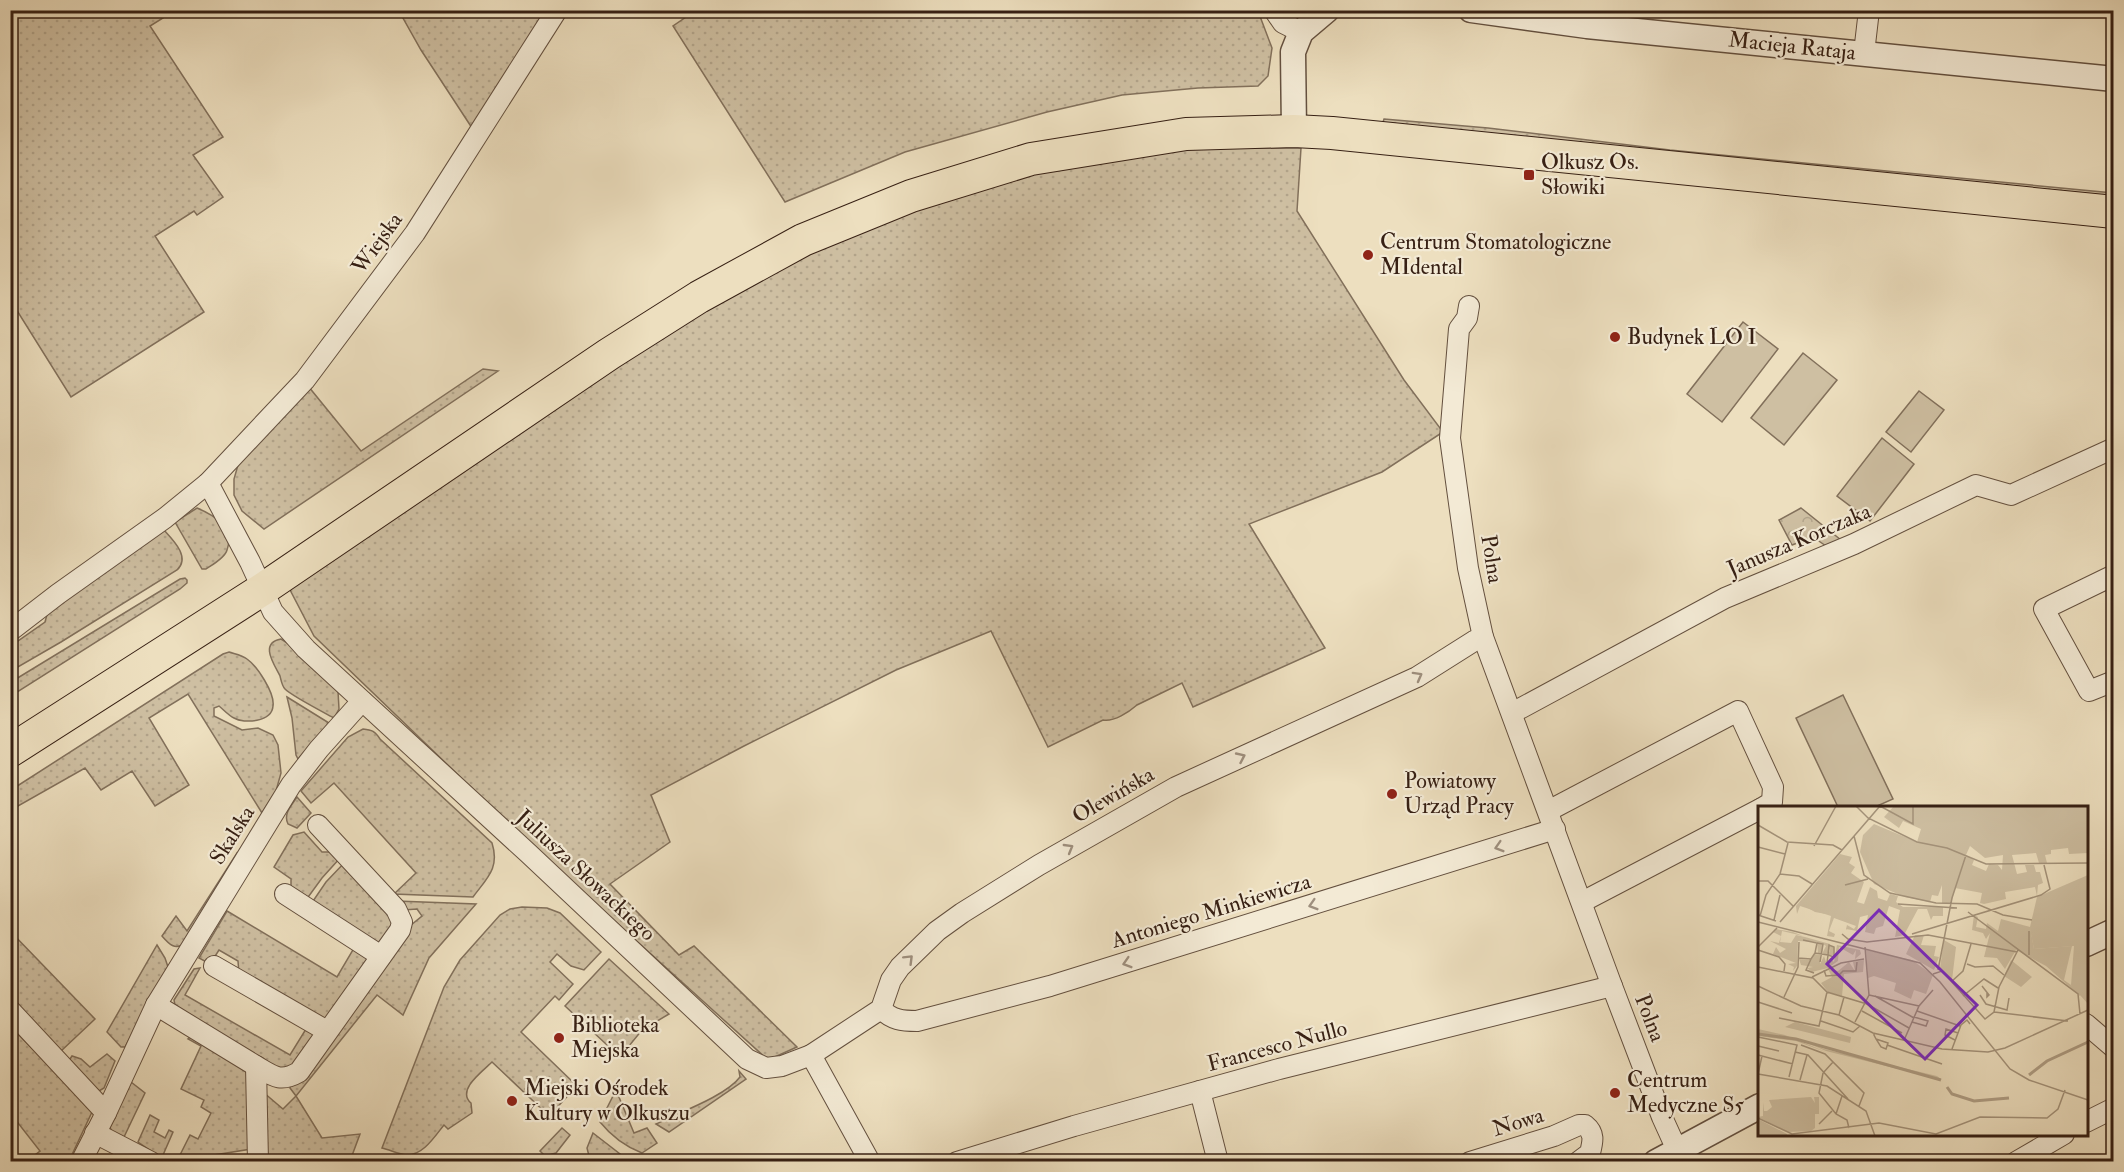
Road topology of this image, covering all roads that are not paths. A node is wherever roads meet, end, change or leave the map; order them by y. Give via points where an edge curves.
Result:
1 (557, 10) edge
2 (1274, 10) edge
3 (1327, 10) edge
4 (1471, 10) edge
5 (1869, 10) edge
6 (1587, 18) edge
7 (1301, 32) junction
8 (1864, 53) junction
9 (2114, 80) edge
10 (1294, 132) junction
11 (2114, 212) edge
12 (1469, 306) dead end
13 (2114, 448) edge
14 (208, 483) junction
15 (2114, 575) edge
16 (257, 576) junction
17 (10, 631) edge
18 (1483, 637) junction
19 (2114, 681) edge
20 (362, 701) junction
21 (1512, 713) junction
22 (10, 752) edge
23 (1765, 806) edge
24 (1758, 810) edge
25 (1548, 811) junction
26 (318, 825) dead end
27 (1555, 829) junction
28 (285, 894) dead end
29 (1582, 902) junction
30 (2114, 931) edge
31 (2088, 943) edge
32 (381, 956) junction
33 (214, 966) dead end
34 (1612, 986) junction
35 (156, 1005) junction
36 (881, 1009) junction
37 (10, 1010) edge
38 (2088, 1026) edge
39 (327, 1031) junction
40 (2114, 1048) edge
41 (812, 1054) junction
42 (256, 1066) junction
43 (1200, 1091) junction
44 (1758, 1107) edge
45 (2114, 1108) edge
46 (106, 1113) junction
47 (2088, 1121) edge
48 (95, 1133) junction
49 (2060, 1136) edge
50 (1677, 1150) junction
51 (81, 1161) edge
52 (151, 1161) edge
53 (258, 1161) edge
54 (870, 1161) edge
55 (957, 1161) edge
56 (1218, 1161) edge
57 (1470, 1161) edge
58 (1578, 1161) edge
59 (1656, 1161) edge
60 (2016, 1161) edge

1 - 14 street, Wiejska via 415,233 305,380
2 - 7 street via 1283,23
3 - 7 street
4 - 6 street, Macieja Rataja
5 - 8 street
6 - 8 street, Macieja Rataja
7 - 10 street via 1293,52
8 - 9 street, Macieja Rataja
10 - 11 main road via 1452,144
10 - 16 main road via 1186,134 1031,159 911,196 803,240 699,297
12 - 18 street, Polna via 1459,329 1450,438 1468,568
13 - 21 street, Janusza Korczaka via 2011,495 1976,485 1854,544 1725,598
14 - 16 street
14 - 17 street, Wiejska
15 - 19 street via 2044,609 2090,690
16 - 20 street, Juliusza Słowackiego via 273,612
16 - 22 main road
18 - 21 street, Polna
36 -> 18 street, Olewińska via 891,980 937,931 1039,865 1176,787 1417,677
20 - 35 street, Skalska via 291,785
20 - 41 street, Juliusza Słowackiego via 747,1059 766,1068
21 - 25 street, Polna
23 - 25 street via 1772,802 1773,787 1738,711
24 - 29 street
25 - 27 street, Polna
26 - 32 street via 396,909 402,922 400,930
27 - 29 street, Polna
27 -> 36 street, Antoniego Minkiewicza via 1050,987 917,1021 901,1021
28 - 32 street
29 - 34 street, Polna
30 - 31 street
32 - 39 street
33 - 39 street
34 - 43 street, Francesco Nullo
34 - 50 street, Polna
35 - 42 street
35 - 46 street, Skalska
36 - 41 street
37 - 46 street
38 - 40 street
39 - 42 street via 299,1072 288,1078 280,1079
41 - 54 street
42 - 53 street
43 - 55 street, Francesco Nullo
43 - 56 street
44 - 50 street
45 - 47 street
46 - 48 street, Skalska
48 - 51 street, Skalska
48 - 52 street
49 - 60 street
50 - 59 street
57 - 58 street, Nowa via 1585,1125 1593,1138 1590,1153

